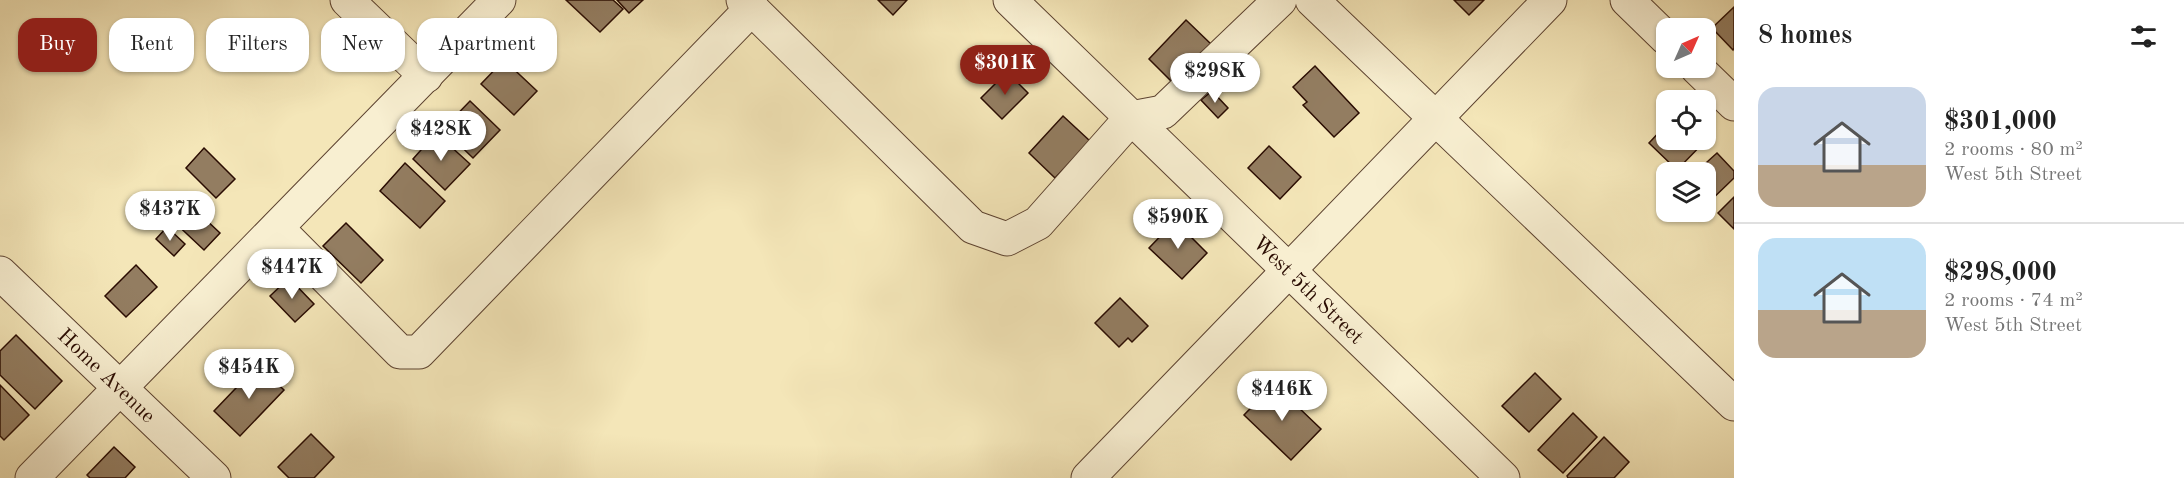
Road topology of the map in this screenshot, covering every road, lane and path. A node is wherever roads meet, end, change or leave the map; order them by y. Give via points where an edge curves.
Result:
1 (347, 0) edge
2 (500, 0) edge
3 (1010, 0) edge
4 (1280, 0) edge
5 (1312, 0) edge
6 (1550, 0) edge
7 (1627, 0) edge
8 (747, 4) edge
9 (1656, 28) edge
10 (426, 76) junction
11 (1707, 78) edge
12 (1734, 104) edge
13 (1131, 118) junction
14 (1434, 118) junction
15 (277, 228) junction
16 (1289, 272) junction
17 (0, 273) edge
18 (121, 387) junction
19 (1734, 404) edge
20 (32, 478) edge
21 (214, 478) edge
22 (1088, 478) edge
23 (1503, 478) edge

1 - 10 street
2 - 10 street
3 - 13 street, West 5th Street
4 - 13 street via 1163,112
5 - 14 street
6 - 14 street
7 - 9 street
8 - 13 street via 974,227 1007,239 1038,223
8 - 15 street via 418,352 400,352
10 - 15 street
11 - 12 street
13 - 16 street, West 5th Street
14 - 16 street
14 - 19 street
15 - 18 street
16 - 22 street
16 - 23 street, West 5th Street
17 - 18 street, Home Avenue
18 - 20 street
18 - 21 street, Home Avenue

